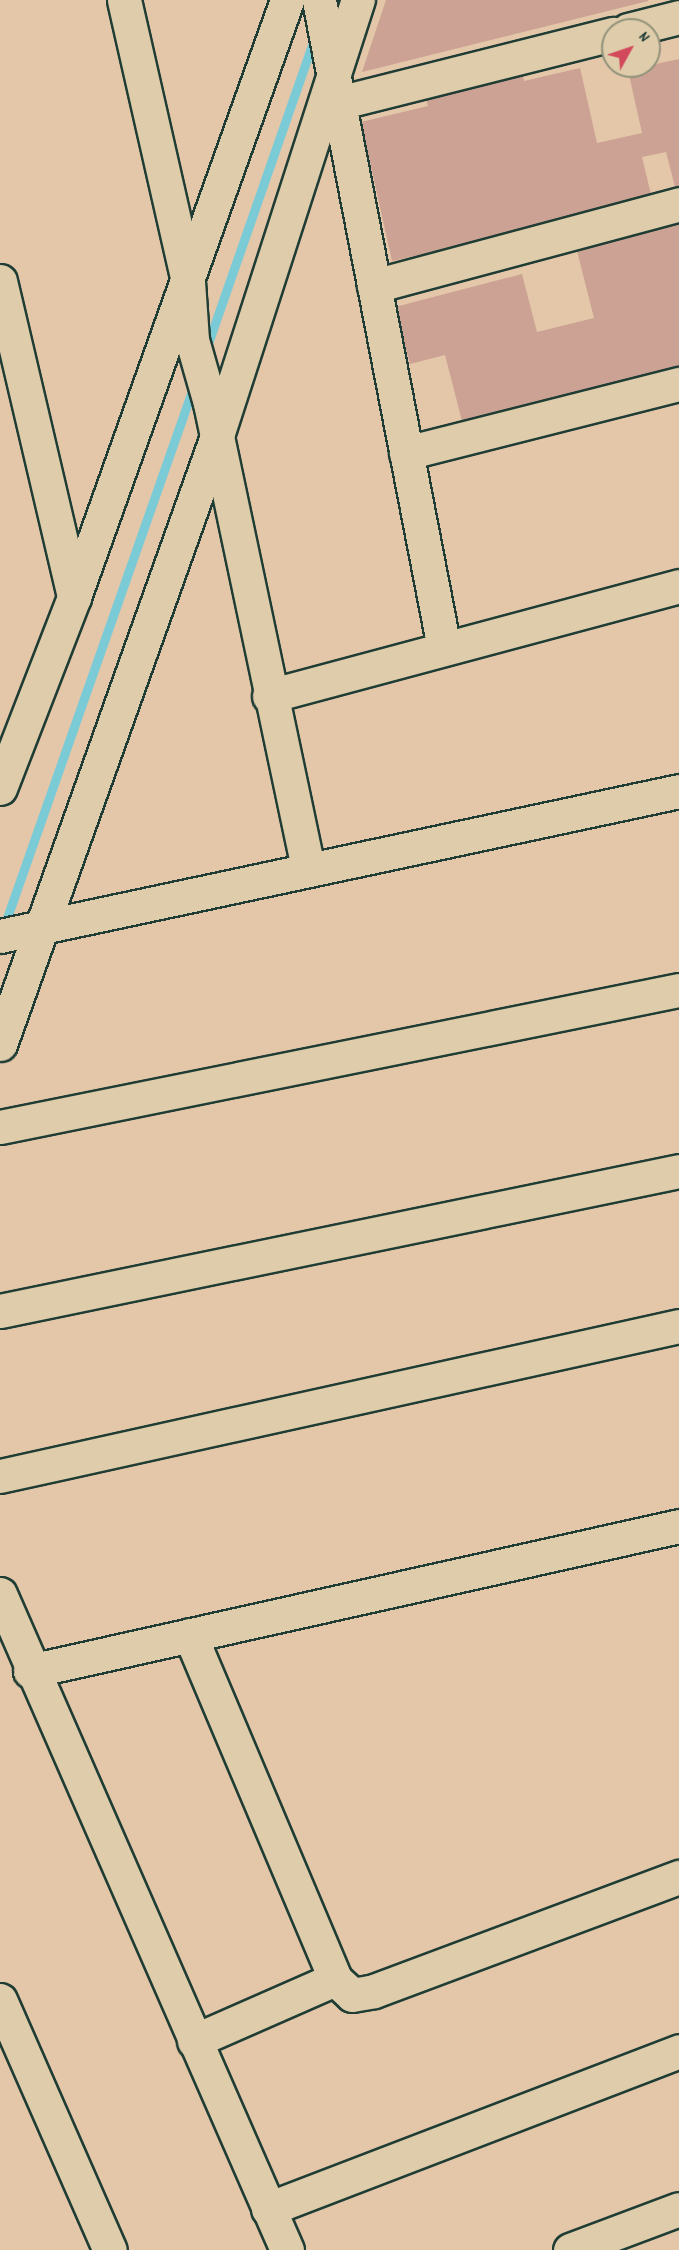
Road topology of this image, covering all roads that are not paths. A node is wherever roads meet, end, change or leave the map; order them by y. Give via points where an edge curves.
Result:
1 (124, 0) edge
2 (287, 0) edge
3 (319, 0) edge
4 (358, 0) edge
5 (679, 17) edge
6 (661, 22) edge
7 (601, 36) edge
8 (335, 90) junction
9 (679, 204) edge
10 (0, 281) edge
11 (188, 281) junction
12 (374, 286) junction
13 (679, 384) edge
14 (215, 442) junction
15 (406, 453) junction
16 (679, 586) edge
17 (74, 597) junction
18 (444, 648) junction
19 (269, 696) junction
20 (0, 788) edge
21 (679, 791) edge
22 (308, 870) junction
23 (44, 925) junction
24 (0, 936) edge
25 (679, 990) edge
26 (0, 1044) edge
27 (0, 1127) edge
28 (679, 1171) edge
29 (0, 1311) edge
30 (679, 1326) edge
31 (0, 1476) edge
32 (679, 1526) edge
33 (0, 1594) edge
34 (190, 1635) junction
35 (30, 1671) junction
36 (679, 1877) edge
37 (335, 1979) junction
38 (0, 2000) edge
39 (194, 2041) junction
40 (679, 2051) edge
41 (268, 2209) junction
42 (679, 2209) edge
43 (110, 2250) edge
44 (286, 2250) edge
45 (570, 2250) edge

1 - 11 street
2 - 11 street
3 - 8 street
4 - 8 street
5 - 6 street
7 - 8 street
8 - 12 street
8 - 14 street
9 - 12 street
10 - 17 street
11 - 14 street via 192,340 210,403
11 - 17 street
12 - 15 street
13 - 15 street
14 - 19 street
14 - 23 street
15 - 18 street
16 - 18 street
17 - 20 street
18 - 19 street
19 - 22 street
21 - 22 street
22 - 23 street
23 - 24 street
23 - 26 street
25 - 27 street
28 - 29 street
30 - 31 street
32 - 34 street
33 - 35 street
34 - 35 street
34 - 37 street
35 - 39 street
36 - 37 street via 374,1991 352,1995
37 - 39 street
38 - 43 street
39 - 41 street
40 - 41 street
41 - 44 street
42 - 45 street

